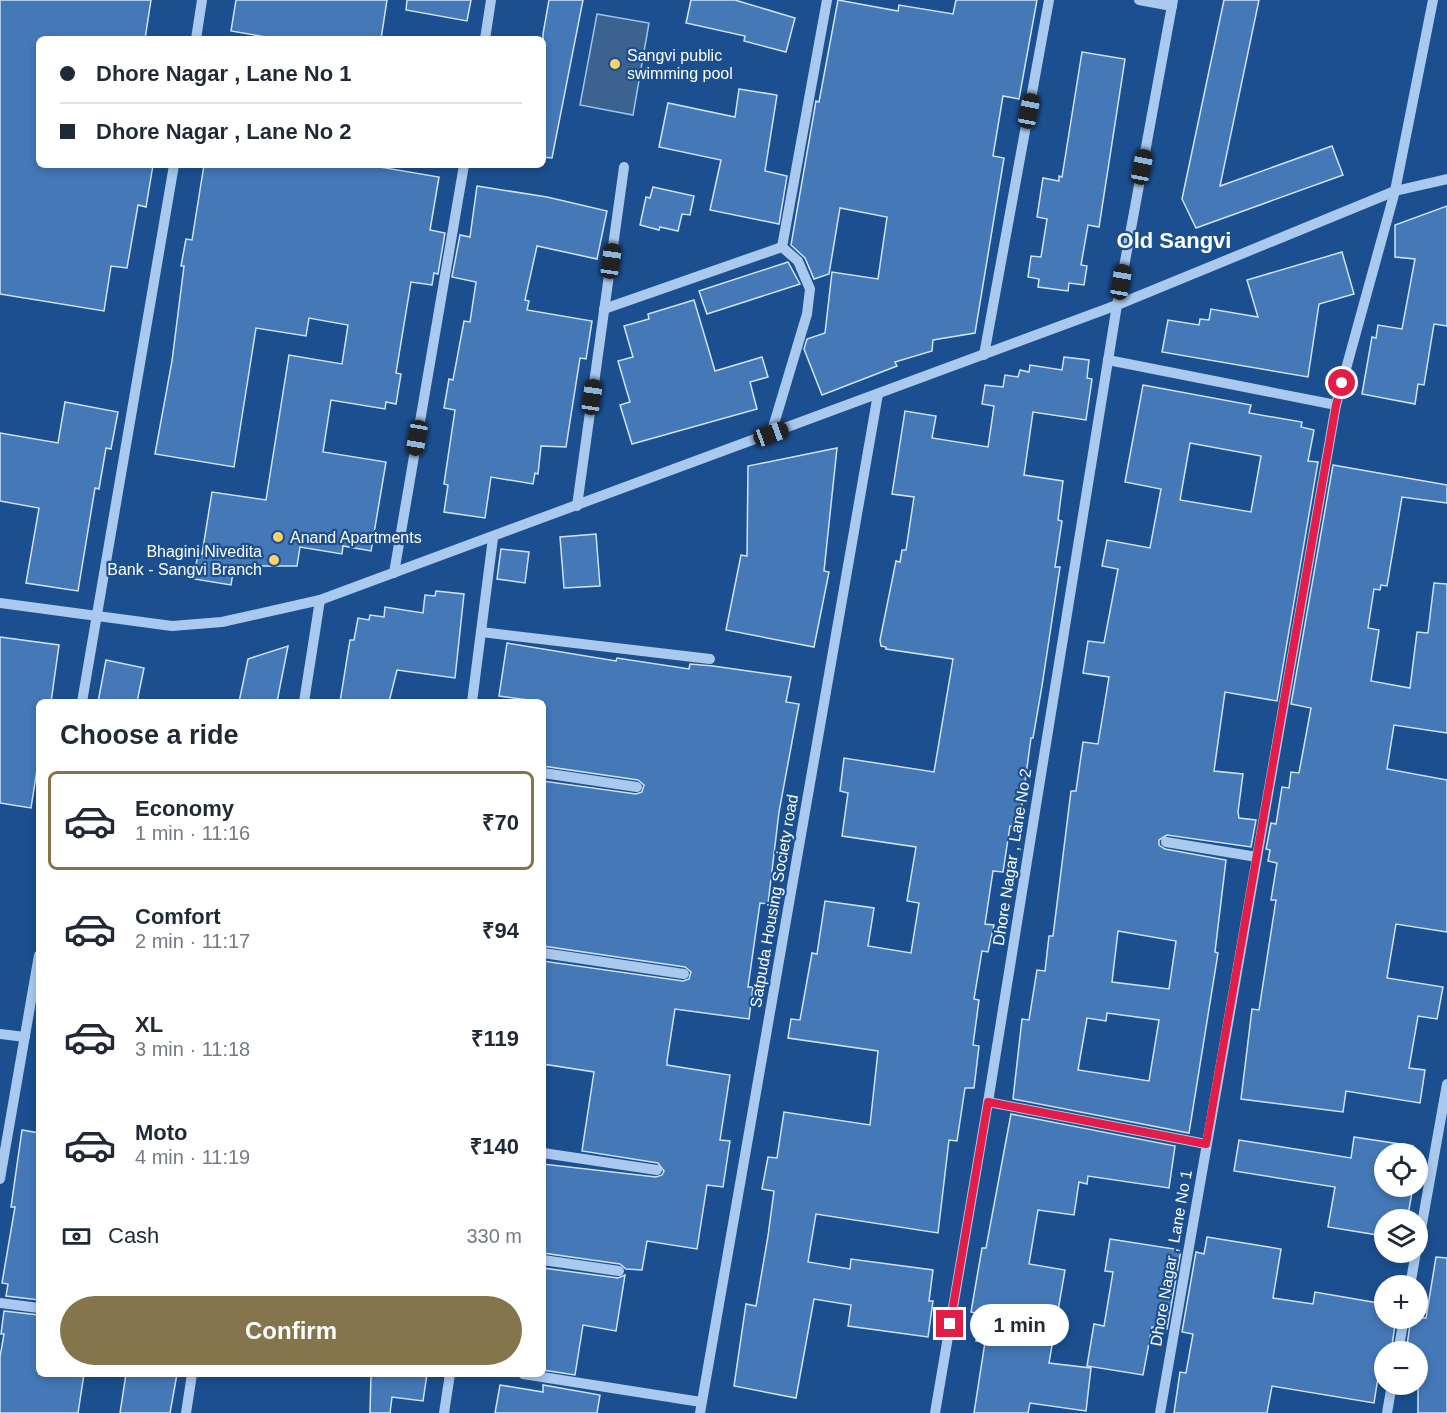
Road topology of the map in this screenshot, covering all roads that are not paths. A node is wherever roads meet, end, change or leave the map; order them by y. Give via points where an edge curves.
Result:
1 (202, 0) edge
2 (492, 0) edge
3 (827, 0) edge
4 (1049, 0) edge
5 (1139, 0) edge
6 (1433, 0) edge
7 (1173, 3) edge
8 (196, 36) edge
9 (486, 36) edge
10 (624, 167) dead end
11 (173, 168) edge
12 (463, 168) edge
13 (1447, 178) edge
14 (1395, 191) junction
15 (782, 247) junction
16 (1117, 305) junction
17 (604, 309) junction
18 (984, 355) junction
19 (1108, 360) junction
20 (878, 394) junction
21 (1336, 405) junction
22 (771, 434) junction
23 (577, 506) junction
24 (493, 538) junction
25 (394, 573) junction
26 (320, 600) junction
27 (0, 603) edge
28 (97, 616) junction
29 (481, 632) junction
30 (710, 659) dead end
31 (83, 699) edge
32 (304, 699) edge
33 (472, 699) edge
34 (546, 773) edge
35 (637, 787) dead end
36 (1166, 842) dead end
37 (1257, 857) junction
38 (546, 953) edge
39 (36, 973) edge
40 (684, 974) dead end
41 (0, 1034) edge
42 (25, 1037) junction
43 (1447, 1084) edge
44 (988, 1102) junction
45 (1206, 1144) junction
46 (546, 1153) edge
47 (657, 1170) dead end
48 (0, 1179) edge
49 (1425, 1209) edge
50 (546, 1260) edge
51 (619, 1271) dead end
52 (0, 1303) edge
53 (36, 1308) edge
54 (192, 1377) edge
55 (450, 1377) edge
56 (539, 1377) edge
57 (1390, 1395) edge
58 (700, 1407) edge
59 (186, 1413) edge
60 (444, 1413) edge
61 (935, 1413) edge
62 (1160, 1413) edge
63 (1387, 1413) edge

1 - 8 street
2 - 9 street
3 - 15 street
4 - 18 street
5 - 7 street
6 - 14 street, Dhore Nagar , Lane No 1
7 - 16 street, Dhore Nagar , Lane No 2
10 - 17 street
11 - 28 street
12 - 25 street
13 - 14 street
14 - 16 street
14 - 21 street, Dhore Nagar , Lane No 1
15 - 17 street
15 - 22 street via 798,261 810,289 807,314
16 - 18 street
16 - 19 street, Dhore Nagar , Lane No 2
17 - 23 street
18 - 20 street
19 - 21 street
19 - 44 street, Dhore Nagar , Lane No 2
20 - 22 street
20 - 58 street, Satpuda Housing Society road
21 - 37 street, Dhore Nagar , Lane No 1
22 - 23 street
23 - 24 street
24 - 25 street
24 - 29 street
25 - 26 street
26 - 28 street via 222,622 172,626
26 - 32 street
27 - 28 street
28 - 31 street
29 - 30 street
29 - 33 street
34 - 35 street
36 - 37 street
37 - 45 street, Dhore Nagar , Lane No 1
38 - 40 street
39 - 42 street
41 - 42 street
42 - 48 street
43 - 49 street
44 - 45 street
44 - 61 street, Dhore Nagar , Lane No 2
45 - 62 street, Dhore Nagar , Lane No 1
46 - 47 street
50 - 51 street
52 - 53 street
54 - 59 street
55 - 60 street
56 - 58 street
57 - 63 street

